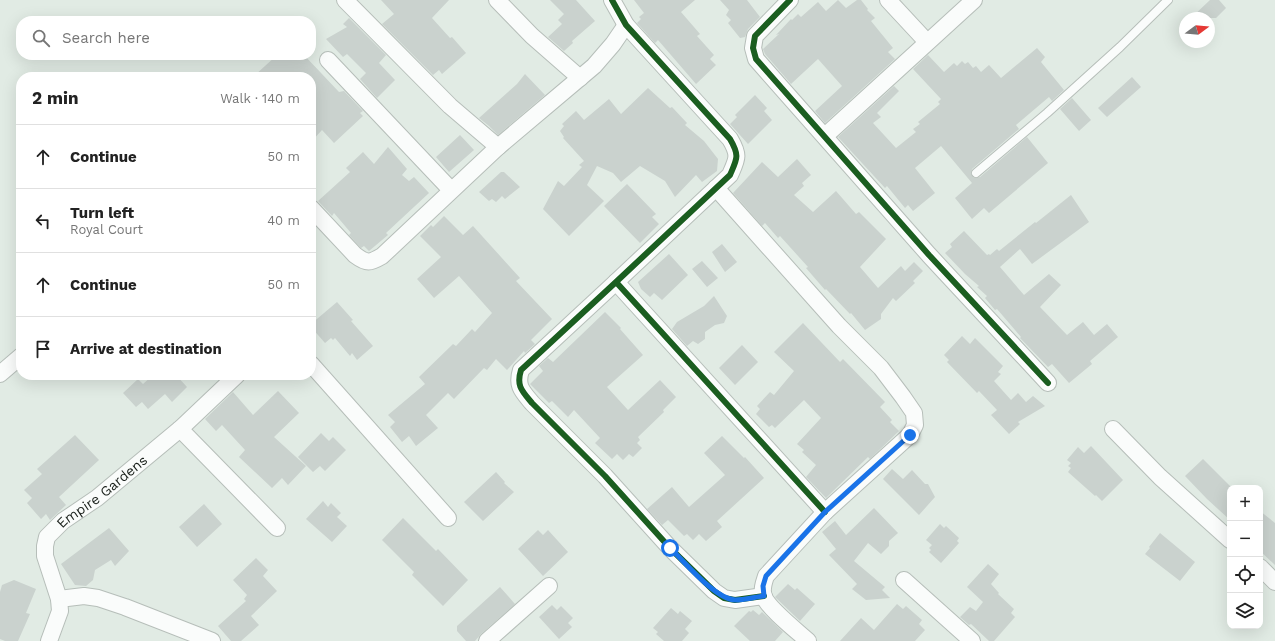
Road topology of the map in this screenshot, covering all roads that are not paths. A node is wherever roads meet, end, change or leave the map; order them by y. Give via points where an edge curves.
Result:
1 (345, 0) edge
2 (497, 0) edge
3 (612, 0) edge
4 (790, 0) edge
5 (888, 0) edge
6 (974, 0) edge
7 (1168, 0) edge
8 (626, 25) junction
9 (927, 42) junction
10 (328, 60) dead end
11 (580, 78) junction
12 (825, 136) junction
13 (498, 147) junction
14 (976, 173) dead end
15 (716, 188) junction
16 (451, 190) junction
17 (316, 213) edge
18 (616, 282) junction
19 (16, 360) edge
20 (316, 370) edge
21 (0, 374) edge
22 (232, 380) edge
23 (1048, 383) dead end
24 (180, 429) junction
25 (1113, 429) dead end
26 (825, 512) junction
27 (448, 518) dead end
28 (277, 528) dead end
29 (1227, 537) edge
30 (1263, 570) edge
31 (904, 580) dead end
32 (1275, 582) edge
33 (549, 586) dead end
34 (764, 596) junction
35 (59, 599) junction
36 (49, 641) edge
37 (212, 641) edge
38 (487, 641) edge
39 (808, 641) edge
40 (972, 641) edge

1 - 13 street via 450,106
2 - 11 street via 532,36
3 - 8 street
4 - 12 street via 755,36 753,48 756,59
5 - 9 street
6 - 9 street
7 - 14 lane via 1048,113
8 - 11 street via 594,66
8 - 15 street via 730,139 735,148 737,158 730,175
9 - 12 street
10 - 16 street
11 - 13 street
12 - 23 street via 929,255
13 - 16 street
15 - 18 street
15 - 26 street via 839,326 881,368 914,413 915,425 910,435
16 - 17 street via 382,256 373,261 364,262 355,255
18 - 26 street
18 - 34 street via 521,370 518,379 522,391 714,591 724,598 735,600
19 - 21 street
20 - 27 street
22 - 24 street, Empire Gardens
24 - 28 street
24 - 35 street, Empire Gardens via 96,498 63,521 47,537 45,556
25 - 29 street via 1160,477
26 - 34 street via 766,576
30 - 32 street
31 - 40 street
33 - 38 street
34 - 39 street via 770,606
35 - 36 street, Empire Gardens via 60,610
35 - 37 street via 84,596 98,598

